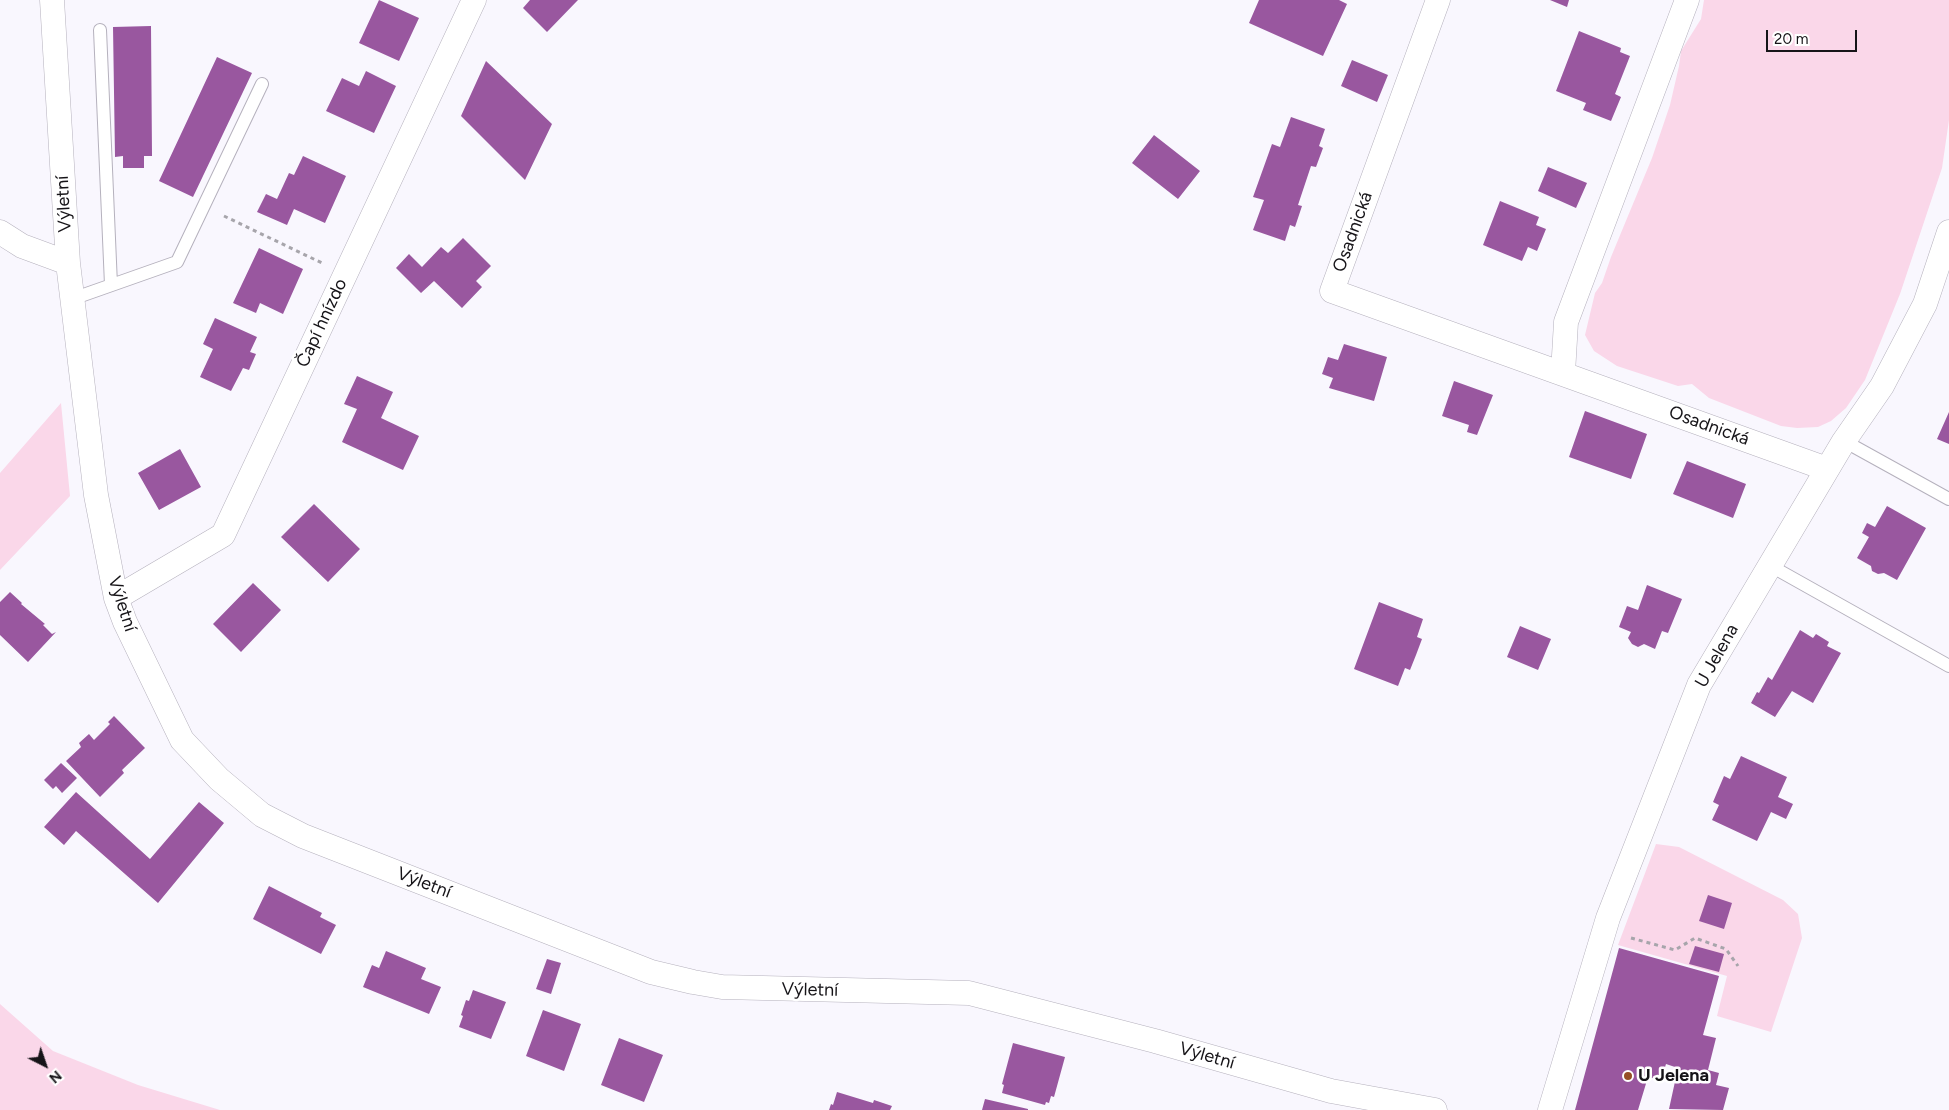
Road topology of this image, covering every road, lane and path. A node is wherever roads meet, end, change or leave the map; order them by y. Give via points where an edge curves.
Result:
1 (52, 0) edge
2 (474, 0) edge
3 (1438, 0) edge
4 (1686, 0) edge
5 (100, 30) dead end
6 (262, 84) dead end
7 (203, 207) junction
8 (0, 232) edge
9 (1949, 232) edge
10 (68, 262) junction
11 (345, 274) junction
12 (111, 285) junction
13 (72, 299) junction
14 (1563, 373) junction
15 (1844, 442) junction
16 (1827, 469) junction
17 (1949, 499) edge
18 (1769, 566) junction
19 (116, 598) junction
20 (1949, 666) edge
21 (1604, 931) junction
22 (1738, 966) dead end
23 (1435, 1110) edge
24 (1550, 1110) edge

1 - 10 street, Výletní
2 - 11 street, Čapí hnízdo
3 - 14 street, Osadnická via 1332,290
4 - 14 street via 1566,322
5 - 12 lane
6 - 7 lane
7 - 11 path
7 - 12 lane via 177,262
8 - 10 street via 22,246
9 - 15 street, U Jelena via 1925,304 1882,386
10 - 13 street, Výletní
11 - 19 street, Čapí hnízdo via 222,535
12 - 13 lane
13 - 19 street, Výletní via 96,495
14 - 16 street, Osadnická
15 - 16 street, U Jelena
15 - 17 lane
16 - 18 street, U Jelena
18 - 20 lane
18 - 21 street, U Jelena via 1699,685
19 - 23 street, Výletní via 182,740 219,779 262,815 303,836 633,965 722,987 969,993 1332,1091
21 - 22 path via 1675,950 1695,938 1726,949
21 - 24 street, U Jelena

